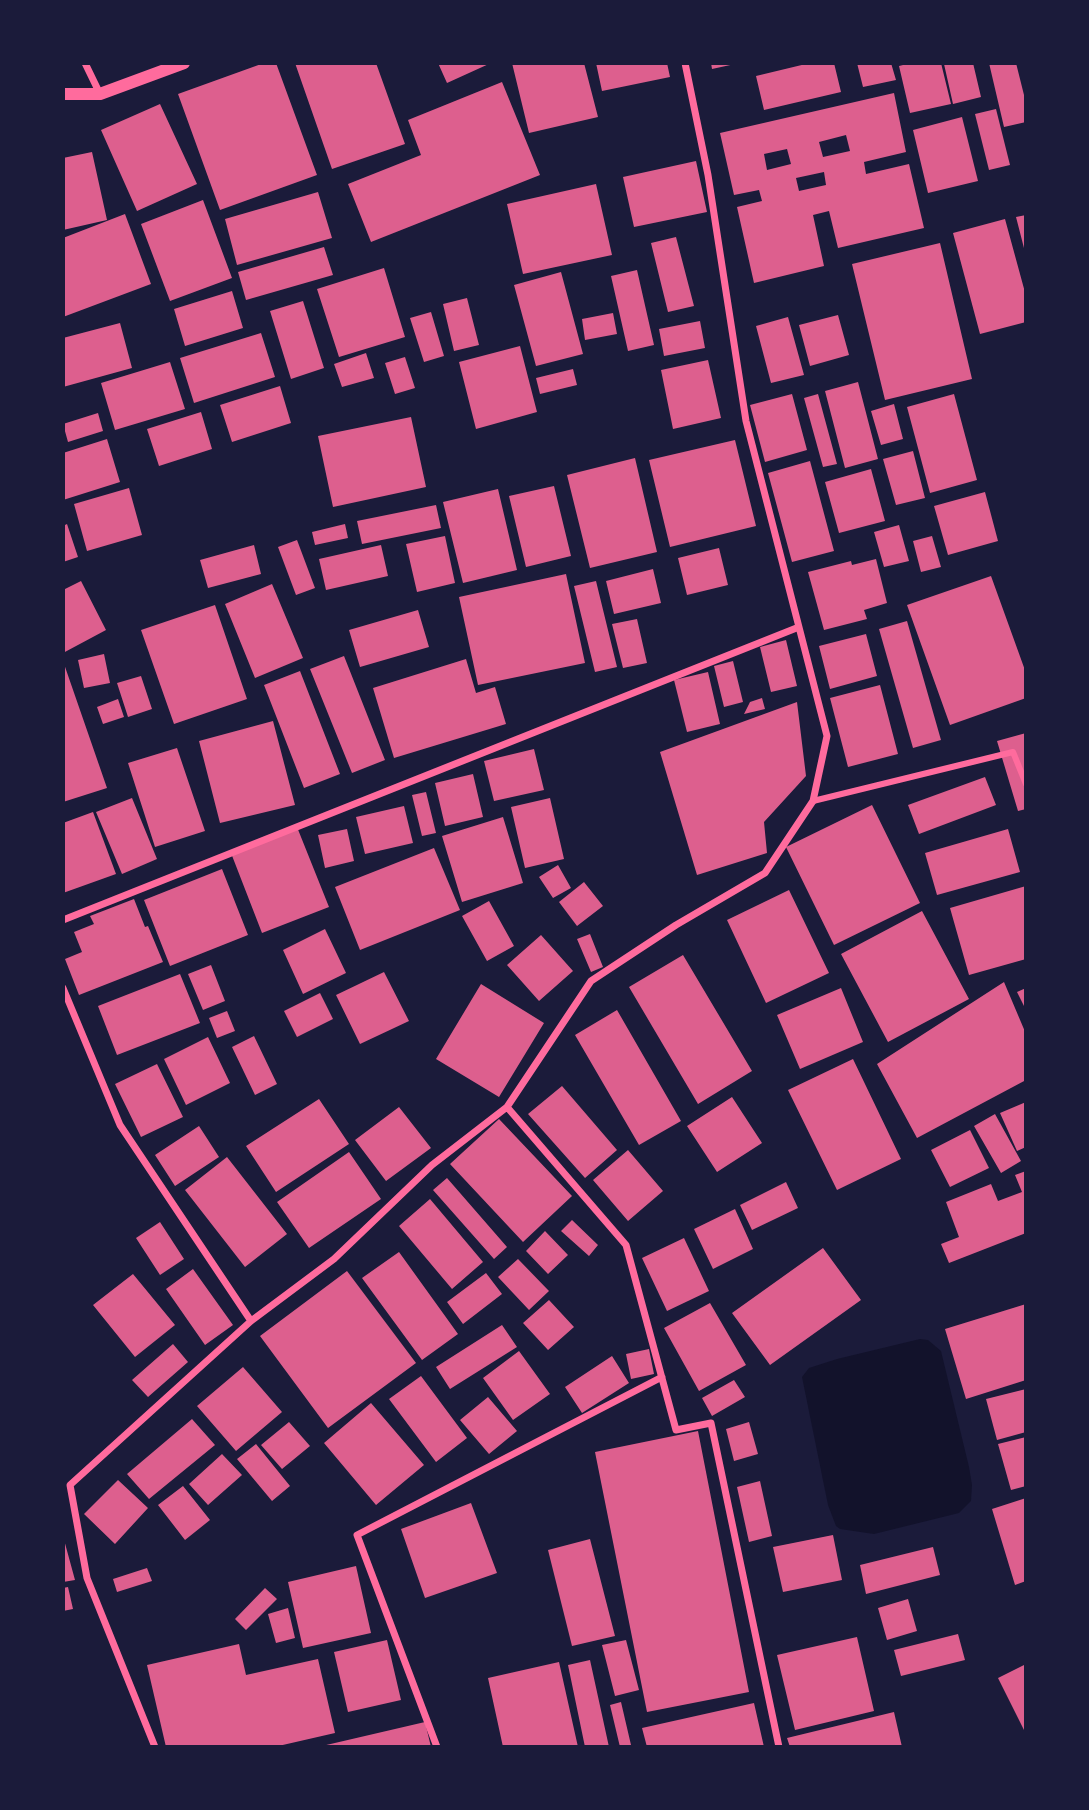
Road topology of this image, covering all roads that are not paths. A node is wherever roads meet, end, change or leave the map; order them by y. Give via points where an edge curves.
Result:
1 (85, 63) edge
2 (184, 63) edge
3 (685, 63) edge
4 (63, 94) edge
5 (100, 94) junction
6 (799, 627) junction
7 (1026, 784) edge
8 (813, 801) junction
9 (63, 920) edge
10 (63, 988) edge
11 (507, 1107) junction
12 (251, 1321) junction
13 (662, 1377) junction
14 (66, 1486) edge
15 (155, 1747) edge
16 (437, 1747) edge
17 (779, 1747) edge

1 - 5 street
2 - 5 street
3 - 6 street via 708,175 746,421
4 - 5 street
6 - 8 street via 827,736
6 - 9 street
7 - 8 street via 1013,752
8 - 11 street via 765,873 591,981
10 - 12 street via 120,1125
11 - 12 street via 432,1165 334,1259
11 - 13 street via 626,1245
12 - 14 street
13 - 16 street via 357,1535
13 - 17 street via 676,1430 710,1423
14 - 15 street via 87,1578

